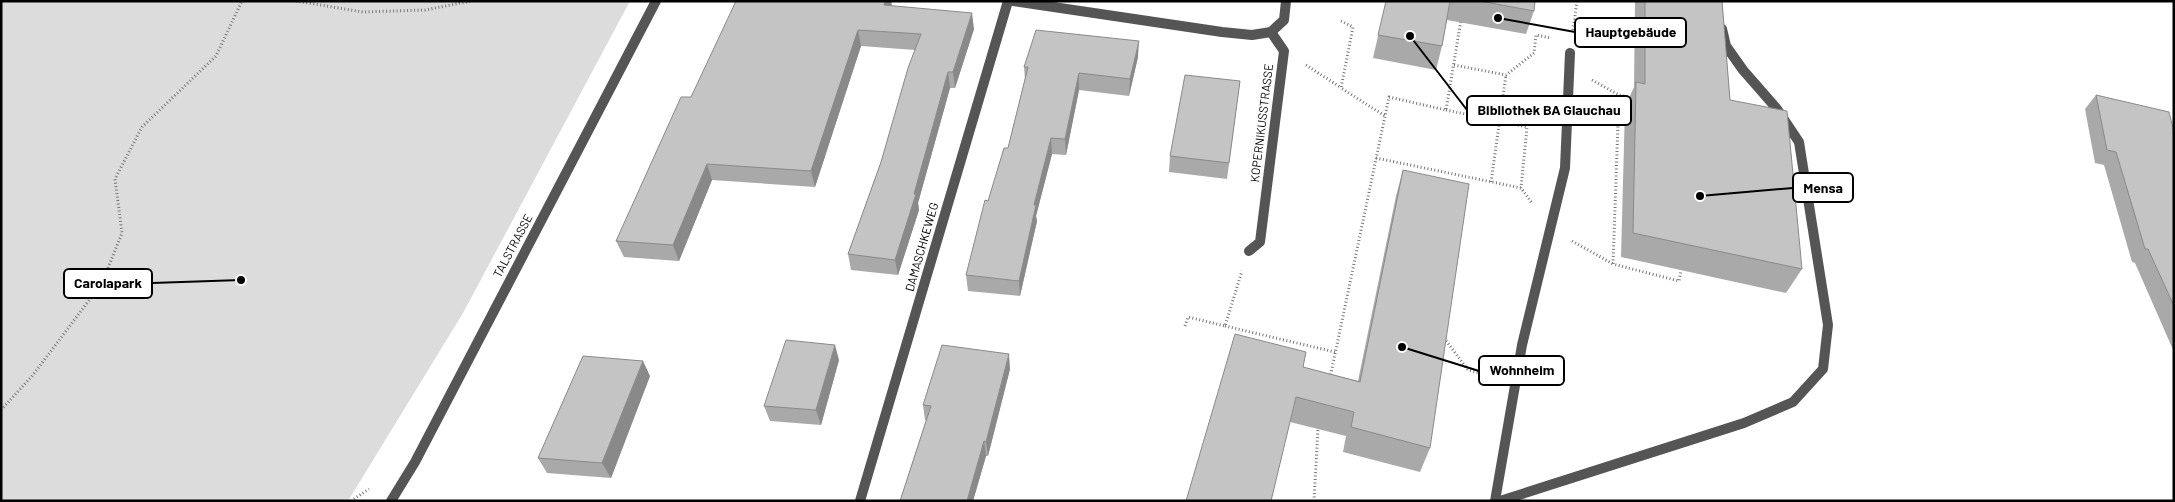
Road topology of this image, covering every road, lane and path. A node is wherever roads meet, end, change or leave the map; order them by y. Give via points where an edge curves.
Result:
1 (242, 1) edge
2 (296, 1) edge
3 (471, 1) edge
4 (656, 1) edge
5 (1008, 1) edge
6 (1013, 1) edge
7 (1286, 1) edge
8 (1577, 1) edge
9 (1720, 15) edge
10 (1461, 16) dead end
11 (1340, 21) dead end
12 (1271, 32) junction
13 (1535, 41) dead end
14 (1570, 53) joint
15 (1454, 65) junction
16 (1321, 74) dead end
17 (1506, 75) junction
18 (1341, 88) junction
19 (1637, 98) edge
20 (1446, 110) junction
21 (1385, 116) junction
22 (1500, 121) junction
23 (1376, 158) junction
24 (1491, 182) junction
25 (1551, 228) junction
26 (1249, 251) joint
27 (1613, 264) junction
28 (1681, 270) dead end
29 (1185, 326) dead end
30 (1225, 326) junction
31 (1441, 334) edge
32 (1335, 352) junction
33 (1516, 383) junction
34 (1328, 387) edge
35 (1, 410) edge
36 (1318, 429) edge
37 (391, 501) edge
38 (860, 501) edge
39 (1314, 501) edge
40 (1495, 501) edge
41 (1500, 501) edge

1 - 35 path via 216,56 142,127 115,179 122,233 102,283 33,375
2 - 3 path via 363,12 426,10
4 - 37 street, TALSTRASSE via 415,462
5 - 38 street, DAMASCHKEWEG
6 - 12 street via 1222,32 1252,35
7 - 12 street via 1284,20
8 - 14 path
9 - 41 street via 1726,46 1800,142 1828,325 1823,369 1793,402 1744,423
10 - 15 path
11 - 18 path via 1353,28
12 - 26 street, KOPERNIKUSSTRASSE via 1284,51 1260,242
13 - 17 path via 1534,53
14 - 25 street via 1565,168
15 - 17 path
15 - 20 path
16 - 18 path
17 - 22 path
18 - 21 path
19 - 27 path via 1619,95
20 - 21 path via 1389,97
20 - 22 path
21 - 23 path
22 - 24 path
22 - 24 path via 1527,127 1521,188
23 - 24 path
23 - 32 path
25 - 27 path
25 - 33 street via 1522,345
26 - 30 path
27 - 28 path via 1679,281
29 - 30 path via 1188,317
30 - 32 path
31 - 33 path via 1468,370
32 - 34 path
33 - 40 street
36 - 39 path

